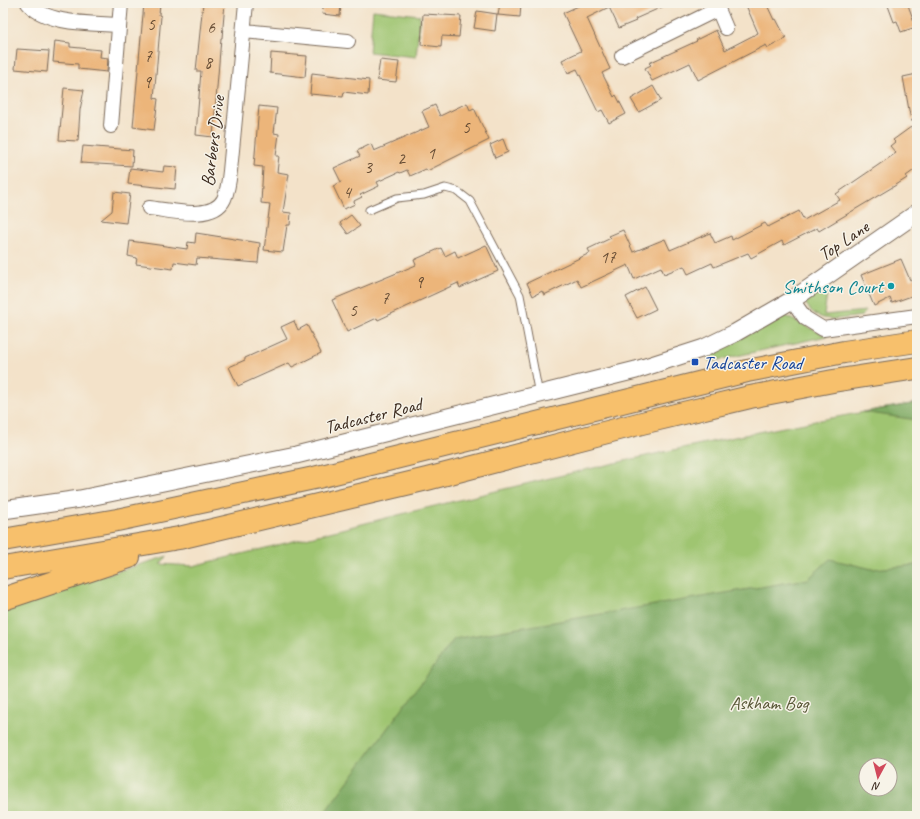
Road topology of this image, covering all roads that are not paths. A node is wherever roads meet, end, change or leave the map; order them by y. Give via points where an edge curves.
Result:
1 (28, 3) edge
2 (121, 3) edge
3 (246, 3) edge
4 (717, 6) edge
5 (119, 25) junction
6 (726, 28) dead end
7 (244, 31) junction
8 (348, 41) dead end
9 (622, 56) dead end
10 (111, 126) dead end
11 (149, 208) dead end
12 (369, 210) dead end
13 (917, 213) edge
14 (792, 300) junction
15 (917, 316) edge
16 (917, 341) edge
17 (917, 368) edge
18 (539, 395) junction
19 (3, 510) edge
20 (179, 538) junction
21 (3, 540) edge
22 (3, 568) edge
23 (3, 599) edge

1 - 5 street via 41,14 55,19
2 - 5 street
3 - 7 street, Barbers Drive
4 - 6 street
4 - 9 street
5 - 10 street
7 - 8 street
7 - 11 street, Barbers Drive via 228,189 224,200 217,208 207,212
12 - 18 lane via 397,198 424,195 445,188 457,191 470,201 520,295
13 - 14 street, Top Lane
14 - 15 street via 805,318 823,329
14 - 18 street, Tadcaster Road via 704,348 636,370
16 - 21 highway via 747,371 314,478 118,520
17 - 20 highway via 750,397 427,479
18 - 19 street, Tadcaster Road via 296,455 80,499
20 - 22 highway
20 - 23 highway via 117,562

